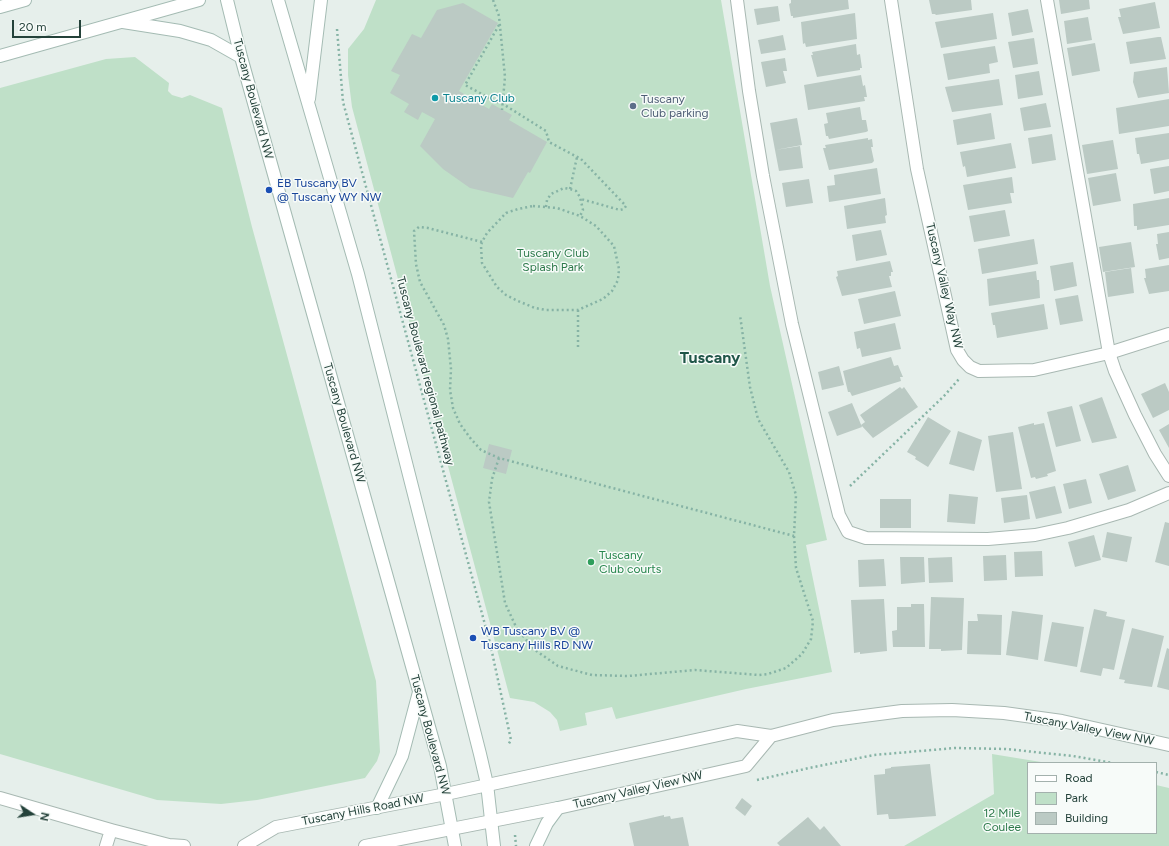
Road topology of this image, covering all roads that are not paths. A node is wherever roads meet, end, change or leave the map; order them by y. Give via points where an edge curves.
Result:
1 (24, 0) edge
2 (199, 0) edge
3 (228, 0) edge
4 (278, 0) edge
5 (321, 0) edge
6 (737, 0) edge
7 (891, 0) edge
8 (1048, 0) edge
9 (0, 7) edge
10 (118, 22) junction
11 (0, 56) edge
12 (241, 57) junction
13 (308, 106) junction
14 (1169, 334) edge
15 (1109, 353) junction
16 (1169, 476) edge
17 (1169, 493) edge
18 (420, 691) junction
19 (771, 736) junction
20 (1169, 745) edge
21 (486, 784) junction
22 (446, 794) junction
23 (0, 798) edge
24 (377, 808) junction
25 (558, 808) junction
26 (491, 821) junction
27 (111, 830) junction
28 (453, 830) junction
29 (106, 846) edge
30 (184, 846) edge
31 (244, 846) edge
32 (365, 846) edge
33 (455, 846) edge
34 (494, 846) edge
35 (536, 846) edge

1 - 9 street
2 - 10 street
3 - 12 street, Tuscany Boulevard NW
4 - 13 street
5 - 13 street
6 - 17 street via 763,176 792,324 839,515 848,532 866,538 988,539 1035,535 1129,510
7 - 15 street, Tuscany Valley Way NW via 921,184 957,350 970,367 991,372 1034,370
8 - 15 street
10 - 11 street
10 - 12 street via 180,31 211,40
12 - 18 street, Tuscany Boulevard NW
13 - 21 street via 358,274
14 - 15 street
15 - 16 street via 1135,415
18 - 22 street, Tuscany Boulevard NW
18 - 24 street via 402,756
19 - 20 street, Tuscany Valley View NW via 841,719 902,711 952,710 1004,713 1062,721
19 - 21 street, Tuscany Valley View NW via 737,731
19 - 25 street, Tuscany Valley View NW via 746,766
21 - 22 street, Tuscany Hills Road NW
21 - 26 street
22 - 24 street, Tuscany Hills Road NW
22 - 28 street, Tuscany Boulevard NW
23 - 27 street
24 - 31 street, Tuscany Hills Road NW via 276,827
25 - 26 street, Tuscany Valley View NW
25 - 35 street via 547,823
26 - 28 street
26 - 34 street
27 - 29 street
27 - 30 street
28 - 32 street
28 - 33 street, Tuscany Boulevard NW

